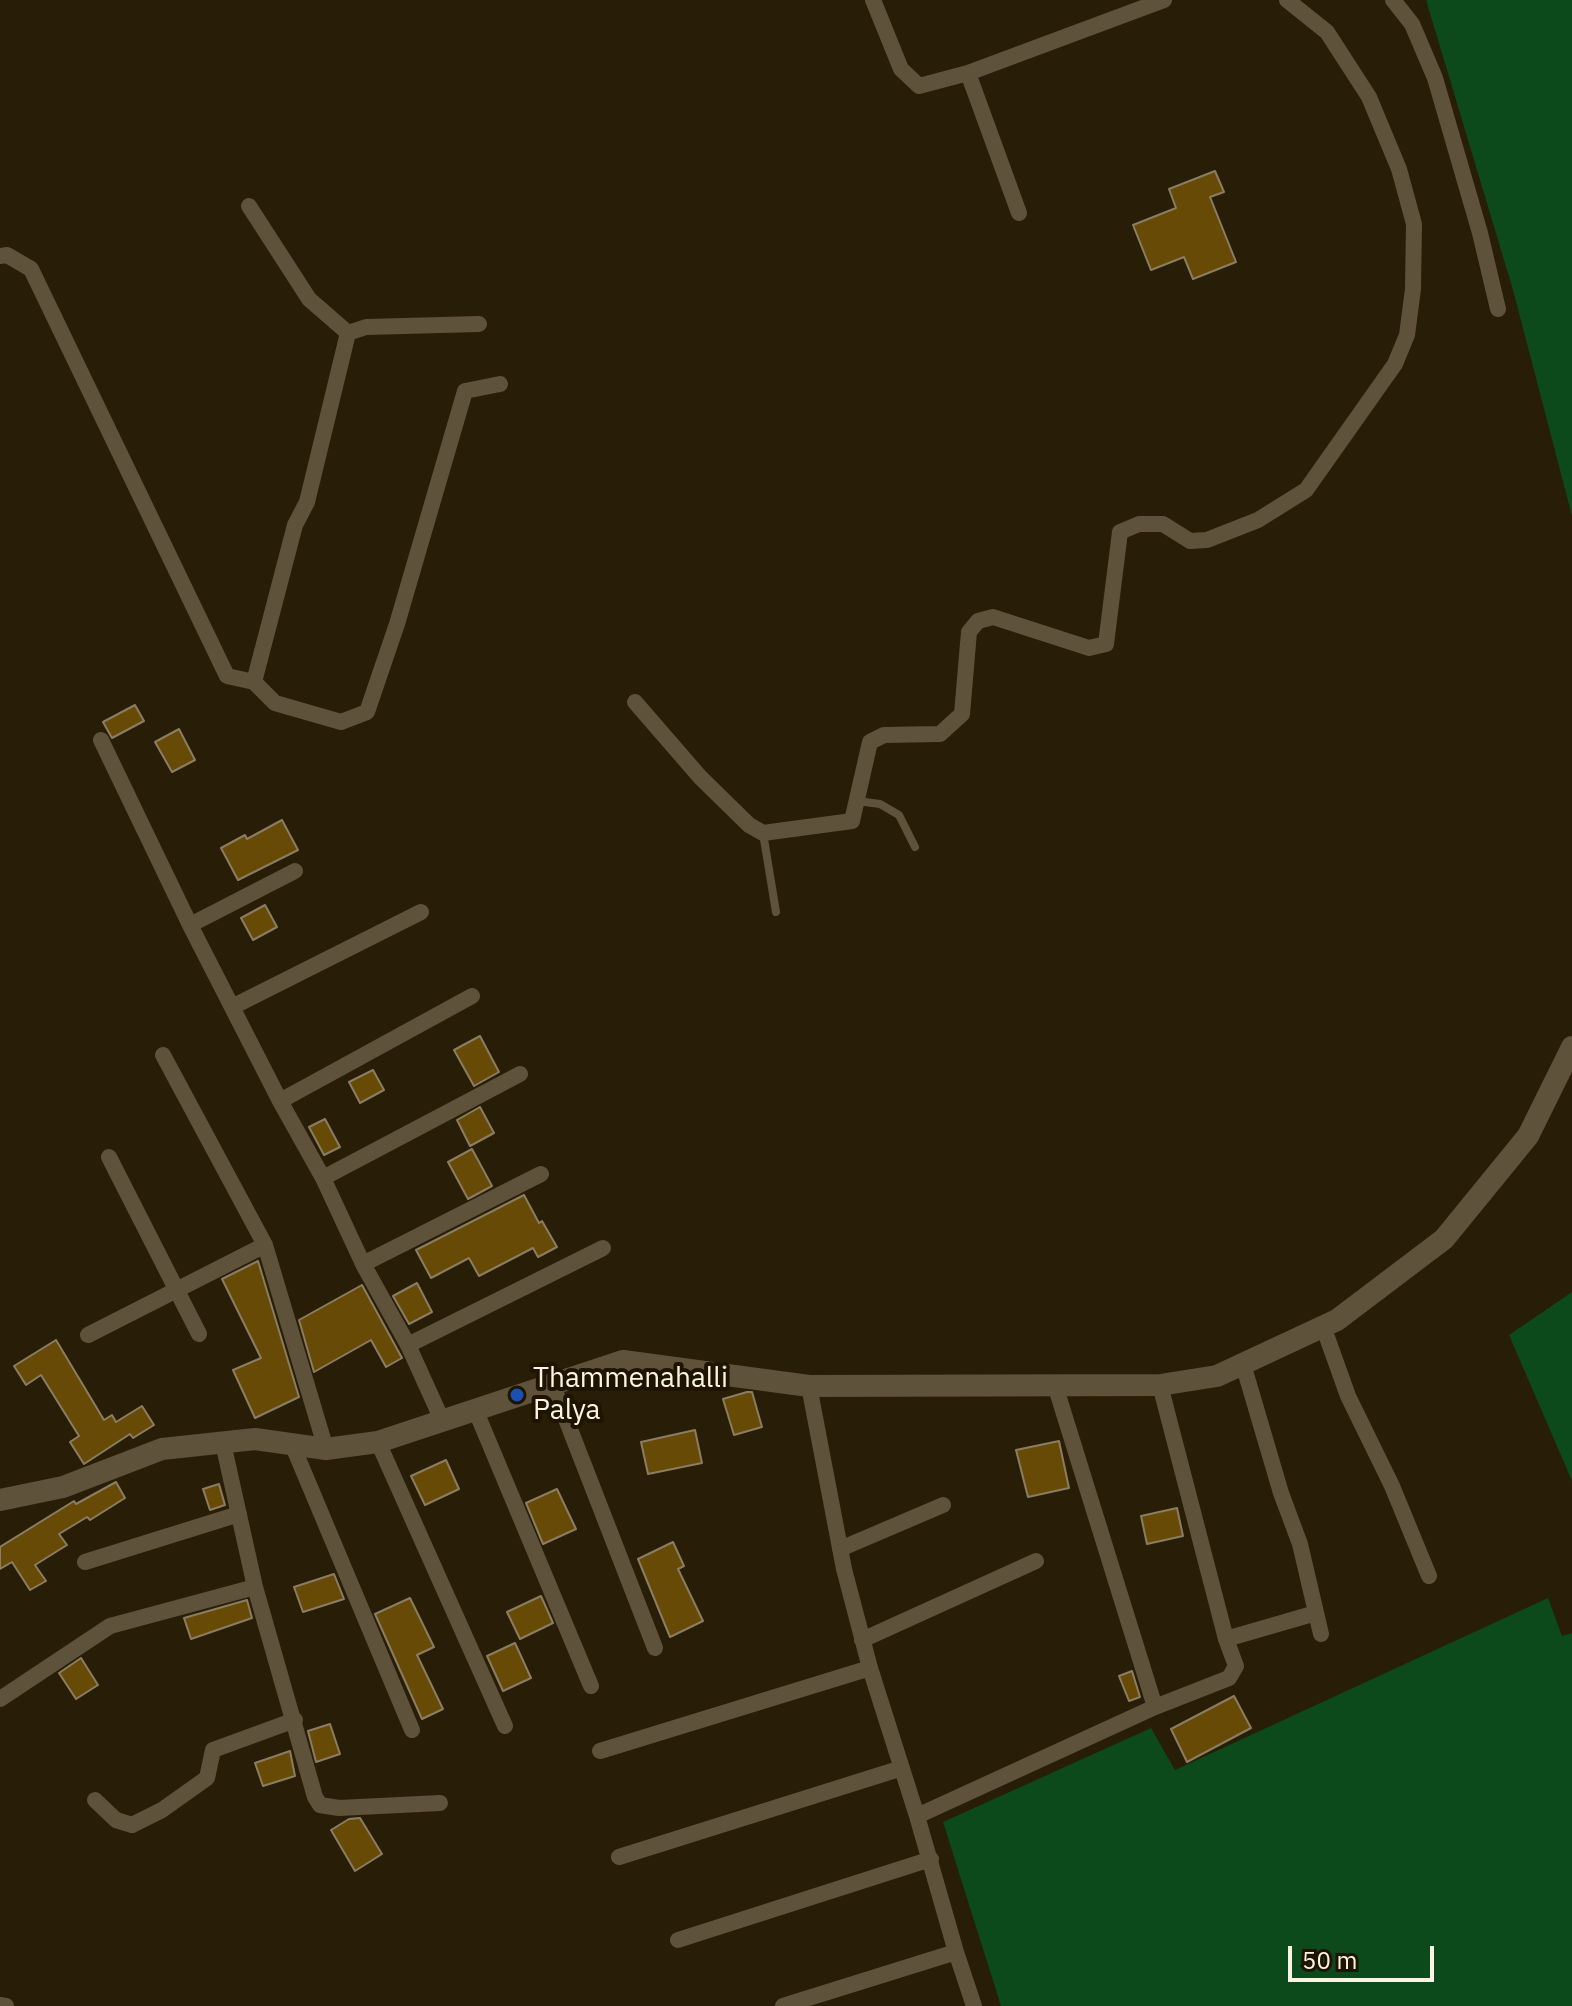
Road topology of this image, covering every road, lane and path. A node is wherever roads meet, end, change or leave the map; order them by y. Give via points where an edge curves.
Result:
1 (873, 0) edge
2 (1164, 0) edge
3 (1287, 0) edge
4 (1393, 0) edge
5 (968, 73) junction
6 (249, 206) dead end
7 (1019, 213) dead end
8 (0, 256) edge
9 (1498, 309) dead end
10 (479, 324) dead end
11 (348, 333) junction
12 (500, 384) dead end
13 (254, 682) junction
14 (635, 702) dead end
15 (101, 740) dead end
16 (856, 801) junction
17 (763, 833) junction
18 (915, 847) dead end
19 (295, 871) dead end
20 (421, 912) dead end
21 (776, 912) dead end
22 (190, 925) junction
23 (472, 996) dead end
24 (232, 1007) junction
25 (1572, 1047) edge
26 (163, 1055) dead end
27 (520, 1074) dead end
28 (280, 1101) junction
29 (109, 1157) dead end
30 (541, 1174) dead end
31 (323, 1178) junction
32 (265, 1245) junction
33 (603, 1248) dead end
34 (363, 1264) junction
35 (177, 1290) junction
36 (1323, 1326) junction
37 (199, 1334) dead end
38 (88, 1335) dead end
39 (408, 1345) junction
40 (1243, 1364) junction
41 (552, 1383) junction
42 (1055, 1385) junction
43 (1160, 1385) junction
44 (809, 1386) junction
45 (475, 1409) junction
46 (442, 1420) junction
47 (378, 1442) junction
48 (223, 1443) junction
49 (292, 1444) junction
50 (326, 1449) junction
51 (0, 1500) edge
52 (943, 1505) dead end
53 (239, 1514) junction
54 (840, 1549) junction
55 (1036, 1561) dead end
56 (85, 1562) dead end
57 (1429, 1576) dead end
58 (255, 1587) junction
59 (1316, 1613) junction
60 (1321, 1634) dead end
61 (1226, 1639) junction
62 (862, 1640) junction
63 (655, 1648) dead end
64 (870, 1668) junction
65 (591, 1686) dead end
66 (0, 1699) edge
67 (1155, 1707) junction
68 (295, 1720) junction
69 (505, 1726) dead end
70 (412, 1730) dead end
71 (600, 1751) dead end
72 (902, 1768) junction
73 (95, 1800) dead end
74 (440, 1803) dead end
75 (917, 1816) junction
76 (619, 1857) dead end
77 (931, 1859) junction
78 (678, 1940) dead end
79 (956, 1952) junction
80 (0, 2005) edge
81 (6, 2006) edge
82 (783, 2006) edge
83 (974, 2006) edge

1 - 5 street via 901,69 919,86
2 - 5 street
3 - 16 street via 1327,32 1369,97 1399,169 1414,224 1413,289 1407,335 1395,364 1306,490 1258,520 1207,540 1190,541 1163,524 1139,524 1120,532 1106,644 1089,648 993,617 978,621 969,632 962,714 940,734 884,735 870,742
4 - 9 street via 1412,24 1435,78
5 - 7 street
6 - 11 street via 309,299
8 - 13 street via 31,269 227,676
10 - 11 street via 366,327
11 - 13 street via 307,502 295,525
12 - 13 street via 465,391 367,712 341,722 275,703
14 - 17 street via 700,777
15 - 22 street
16 - 17 street via 852,821
16 - 18 lane via 880,804 899,815
17 - 21 lane
19 - 22 street
20 - 24 street
22 - 24 street
23 - 28 street
24 - 28 street
25 - 36 street via 1528,1136 1444,1239
26 - 32 street
27 - 31 street
28 - 31 street
29 - 35 street
30 - 34 street
31 - 34 street
32 - 35 street
32 - 50 street
33 - 39 street
34 - 39 street
35 - 37 street
35 - 38 street
36 - 40 street
36 - 57 street via 1348,1396
39 - 46 street
40 - 43 street via 1217,1376
40 - 59 street via 1300,1544
41 - 44 street via 623,1361
41 - 45 street
41 - 63 street
42 - 43 street
42 - 44 street
42 - 67 street
43 - 61 street
44 - 54 street
45 - 46 street
45 - 65 street
46 - 47 street
47 - 50 street
47 - 69 street
48 - 49 street via 255,1439
48 - 51 street via 162,1449 63,1487
48 - 53 street
49 - 50 street
49 - 70 street
52 - 54 street
53 - 56 street
53 - 58 street
54 - 62 street
55 - 62 street
58 - 66 street via 110,1626
58 - 68 street
59 - 60 street
59 - 61 street
61 - 67 street via 1236,1666 1229,1678
62 - 64 street
64 - 71 street
64 - 72 street
67 - 75 street
68 - 73 street via 213,1750 207,1778 132,1825 116,1820
68 - 74 street via 320,1805
72 - 75 street
72 - 76 street
75 - 77 street
77 - 78 street
77 - 79 street
79 - 82 street
79 - 83 street
80 - 81 street

